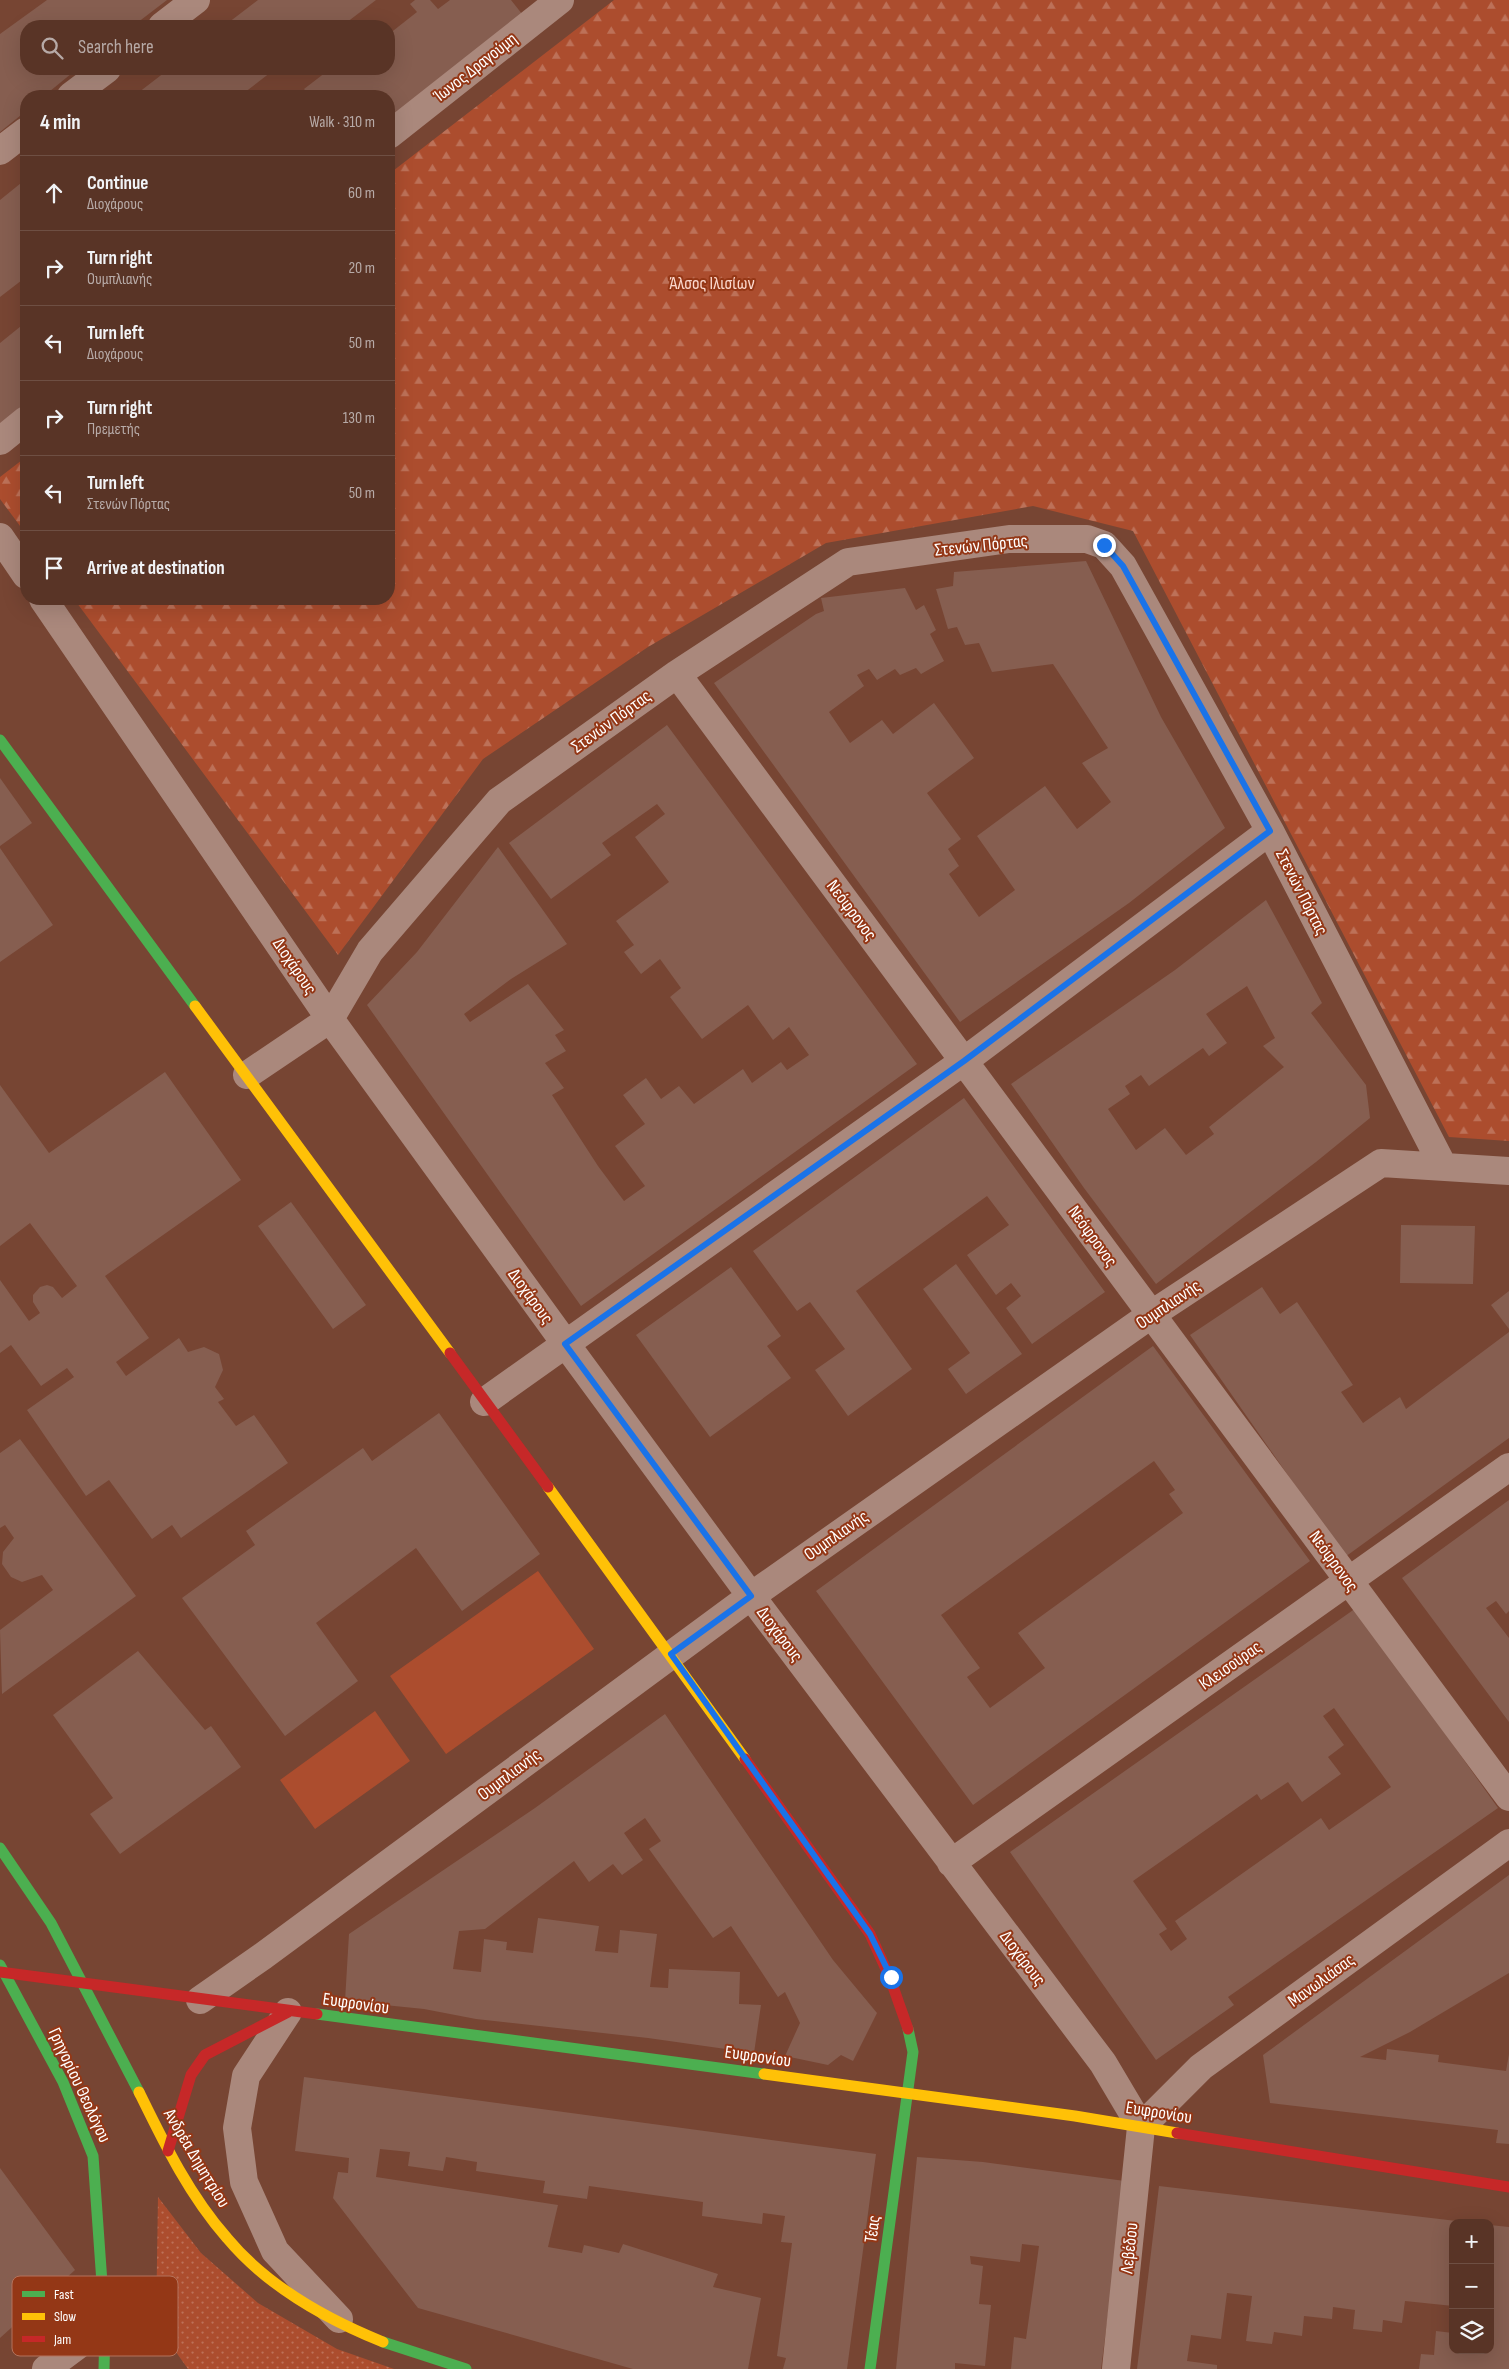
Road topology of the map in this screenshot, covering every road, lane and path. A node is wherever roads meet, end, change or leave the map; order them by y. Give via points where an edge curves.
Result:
1 (196, 0) edge
2 (560, 0) edge
3 (170, 20) edge
4 (99, 75) edge
5 (79, 90) edge
6 (395, 130) edge
7 (20, 136) edge
8 (0, 151) edge
9 (20, 425) edge
10 (0, 440) edge
11 (0, 537) edge
12 (20, 566) edge
13 (47, 605) edge
14 (678, 674) junction
15 (0, 740) edge
16 (1270, 831) junction
17 (330, 1018) junction
18 (964, 1061) junction
19 (247, 1075) junction
20 (1443, 1166) junction
21 (1509, 1171) edge
22 (1152, 1314) junction
23 (565, 1344) junction
24 (484, 1402) junction
25 (1509, 1467) edge
26 (1349, 1581) junction
27 (751, 1596) junction
28 (671, 1654) junction
29 (1509, 1797) edge
30 (1509, 1843) edge
31 (0, 1848) edge
32 (952, 1863) junction
33 (2, 1970) edge
34 (81, 1982) junction
35 (200, 2000) junction
36 (288, 2012) junction
37 (909, 2094) junction
38 (1141, 2127) junction
39 (168, 2152) junction
40 (1509, 2186) edge
41 (102, 2276) edge
42 (347, 2327) junction
43 (63, 2356) edge
44 (104, 2356) edge
45 (46, 2369) edge
46 (104, 2369) edge
47 (466, 2369) edge
48 (870, 2369) edge
49 (1116, 2369) edge

1 - 3 street
2 - 6 street, Ίωνος Δραγούμη
4 - 5 street
7 - 8 street
9 - 10 street
11 - 12 street
13 - 17 street, Διοχάρους
14 - 16 street, Στενών Πόρτας via 848,562 1008,539 1087,539 1104,545 1123,566
14 - 17 street, Στενών Πόρτας via 499,801 370,951
14 - 18 street, Νεόφρονος
15 - 19 street
16 - 18 street
16 - 20 street, Στενών Πόρτας
17 - 19 street
17 - 23 street, Διοχάρους
18 - 22 street, Νεόφρονος
18 - 23 street
19 - 24 street
20 - 21 street, Ουμπλιανής
20 - 22 street, Ουμπλιανής via 1380,1164
22 - 26 street, Νεόφρονος
22 - 27 street, Ουμπλιανής
23 - 24 street
23 - 27 street, Διοχάρους
24 - 28 street
25 - 26 street, Κλεισούρας
26 - 29 street, Νεόφρονος
26 - 32 street, Κλεισούρας
27 - 28 street, Ουμπλιανής
27 - 32 street, Διοχάρους
28 - 35 street, Ουμπλιανής
28 - 37 street via 870,1934 906,2016 913,2052
30 - 38 street, Μανωλιάσας via 1201,2067
31 - 34 street, Ανδρέα Δημητρίου via 41,1907
32 - 38 street, Διοχάρους via 1103,2063
33 - 34 street, Ευφρονίου
33 - 41 street, Γρηγορίου Θεολόγου via 63,2082 93,2156
34 - 35 street, Ευφρονίου
34 - 39 street, Ανδρέα Δημητρίου
35 - 36 street, Ευφρονίου
36 - 37 street, Ευφρονίου
36 - 39 street via 205,2055 191,2075
36 - 42 street via 246,2076 237,2128 244,2182 275,2251
37 - 38 street, Ευφρονίου
37 - 48 street, Τέας
38 - 40 street, Ευφρονίου
38 - 49 street, Λεβέδου
39 - 42 street, Ανδρέα Δημητρίου via 188,2186 228,2240 281,2286
42 - 47 street, Ανδρέα Δημητρίου via 435,2362
43 - 45 street
44 - 46 street, Γρηγορίου Θεολόγου

